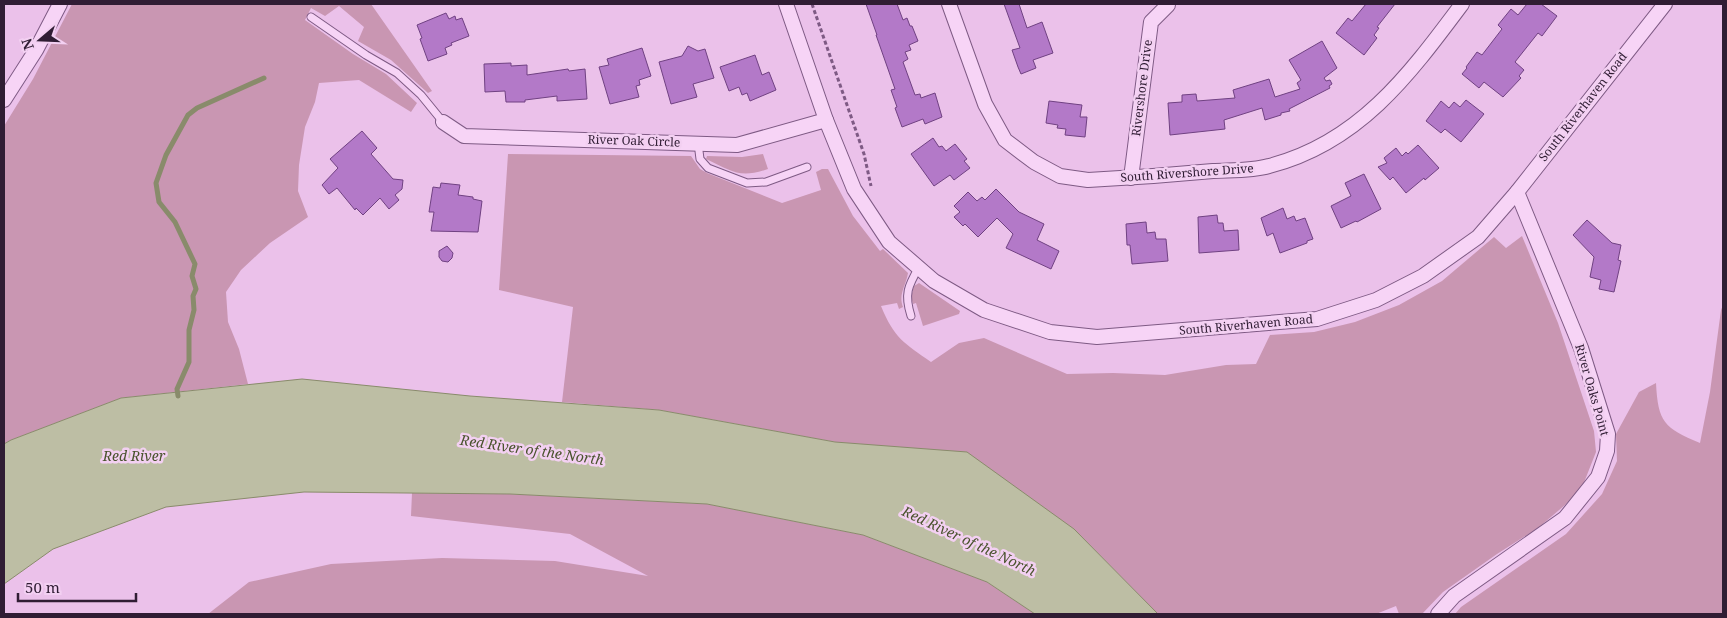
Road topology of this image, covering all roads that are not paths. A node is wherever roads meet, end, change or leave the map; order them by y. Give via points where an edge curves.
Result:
1 (60, 4) edge
2 (786, 4) edge
3 (949, 4) edge
4 (1462, 4) edge
5 (1665, 4) edge
6 (1168, 5) dead end
7 (311, 17) dead end
8 (4, 100) edge
9 (826, 120) junction
10 (443, 122) joint
11 (698, 143) junction
12 (807, 167) dead end
13 (1131, 178) junction
14 (1516, 192) junction
15 (919, 267) junction
16 (911, 316) dead end
17 (1438, 614) edge

1 - 8 street
2 - 9 street, South Riverhaven Road
3 - 13 street, South Rivershore Drive via 986,104 1005,140 1034,162 1060,176 1088,180
4 - 13 street, South Rivershore Drive via 1382,103 1338,138 1297,158 1267,167
5 - 14 street, South Riverhaven Road
6 - 13 street, Rivershore Drive via 1151,22
7 - 10 lane via 397,73
9 - 11 street, River Oak Circle via 737,145
9 - 15 street, South Riverhaven Road via 854,189 889,242
10 - 11 street, River Oak Circle via 464,136
11 - 12 lane via 700,159 708,168 747,183 766,182
14 - 15 street, South Riverhaven Road via 1478,237 1423,276 1376,300 1317,319 1097,338 1050,332 984,310 934,281
14 - 17 street, River Oaks Point via 1581,348 1608,434 1607,451 1598,477 1565,518 1454,596
15 - 16 lane via 907,289

